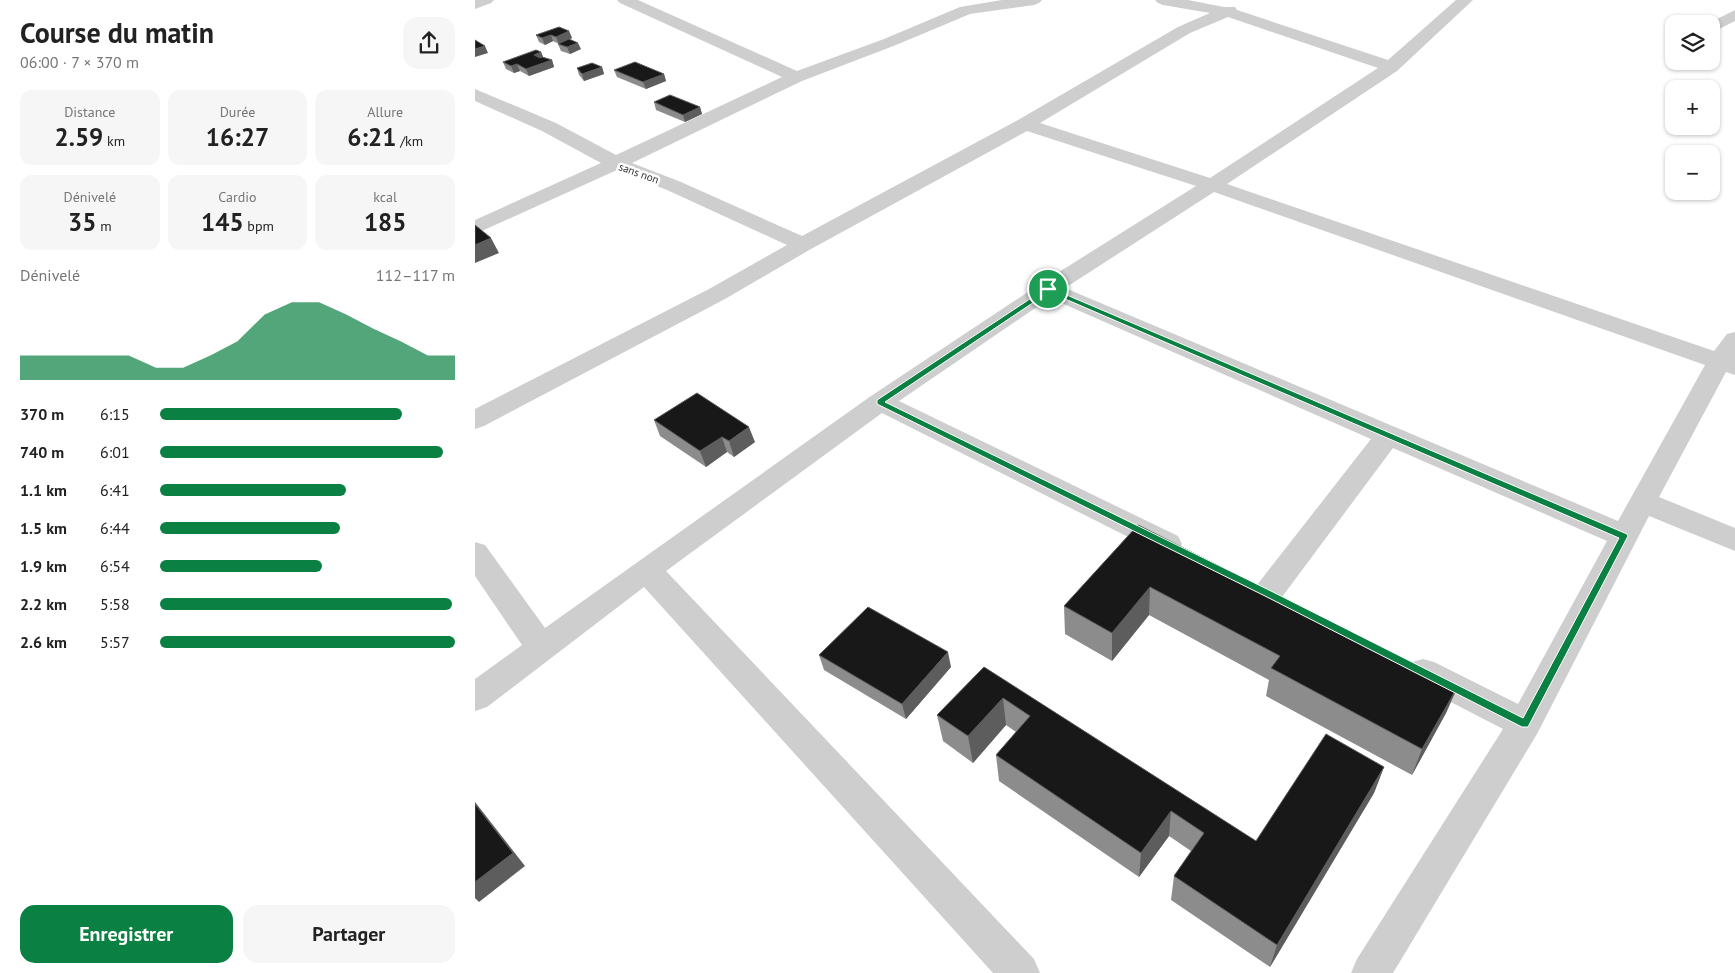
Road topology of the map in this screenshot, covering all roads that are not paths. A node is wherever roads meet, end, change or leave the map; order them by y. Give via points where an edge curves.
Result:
1 (486, 0) edge
2 (625, 0) edge
3 (1034, 0) edge
4 (1163, 0) edge
5 (1248, 0) edge
6 (1465, 0) edge
7 (475, 4) edge
8 (1227, 12) junction
9 (1735, 15) edge
10 (1720, 23) edge
11 (1391, 67) junction
12 (796, 77) junction
13 (475, 94) edge
14 (1025, 124) junction
15 (616, 163) junction
16 (1212, 185) junction
17 (475, 228) edge
18 (803, 244) junction
19 (1048, 289) junction
20 (1730, 356) edge
21 (880, 402) junction
22 (475, 420) edge
23 (1388, 436) junction
24 (1643, 502) junction
25 (1624, 536) junction
26 (1735, 540) edge
27 (475, 553) edge
28 (1189, 554) edge
29 (646, 570) junction
30 (1242, 580) edge
31 (1268, 593) junction
32 (1295, 607) edge
33 (541, 648) junction
34 (1401, 661) edge
35 (475, 697) edge
36 (1525, 724) junction
37 (1020, 973) edge
38 (1371, 973) edge

1 - 7 street
2 - 12 street
3 - 12 street via 966,10
4 - 8 street
5 - 8 street
6 - 11 street
8 - 11 street
8 - 14 street via 1184,30
9 - 10 street
11 - 16 street
12 - 15 street
13 - 15 street via 549,127
14 - 16 street
14 - 18 street
15 - 17 street, sans non
15 - 18 street, sans non
16 - 19 street
16 - 20 street
18 - 22 street via 717,294
19 - 21 street
19 - 23 street
20 - 24 street
21 - 28 street
21 - 29 street
23 - 25 street
23 - 31 street
24 - 25 street
24 - 26 street
25 - 36 street
27 - 33 street
29 - 33 street
29 - 37 street
30 - 31 street
31 - 32 street
33 - 35 street
34 - 36 street
36 - 38 street

